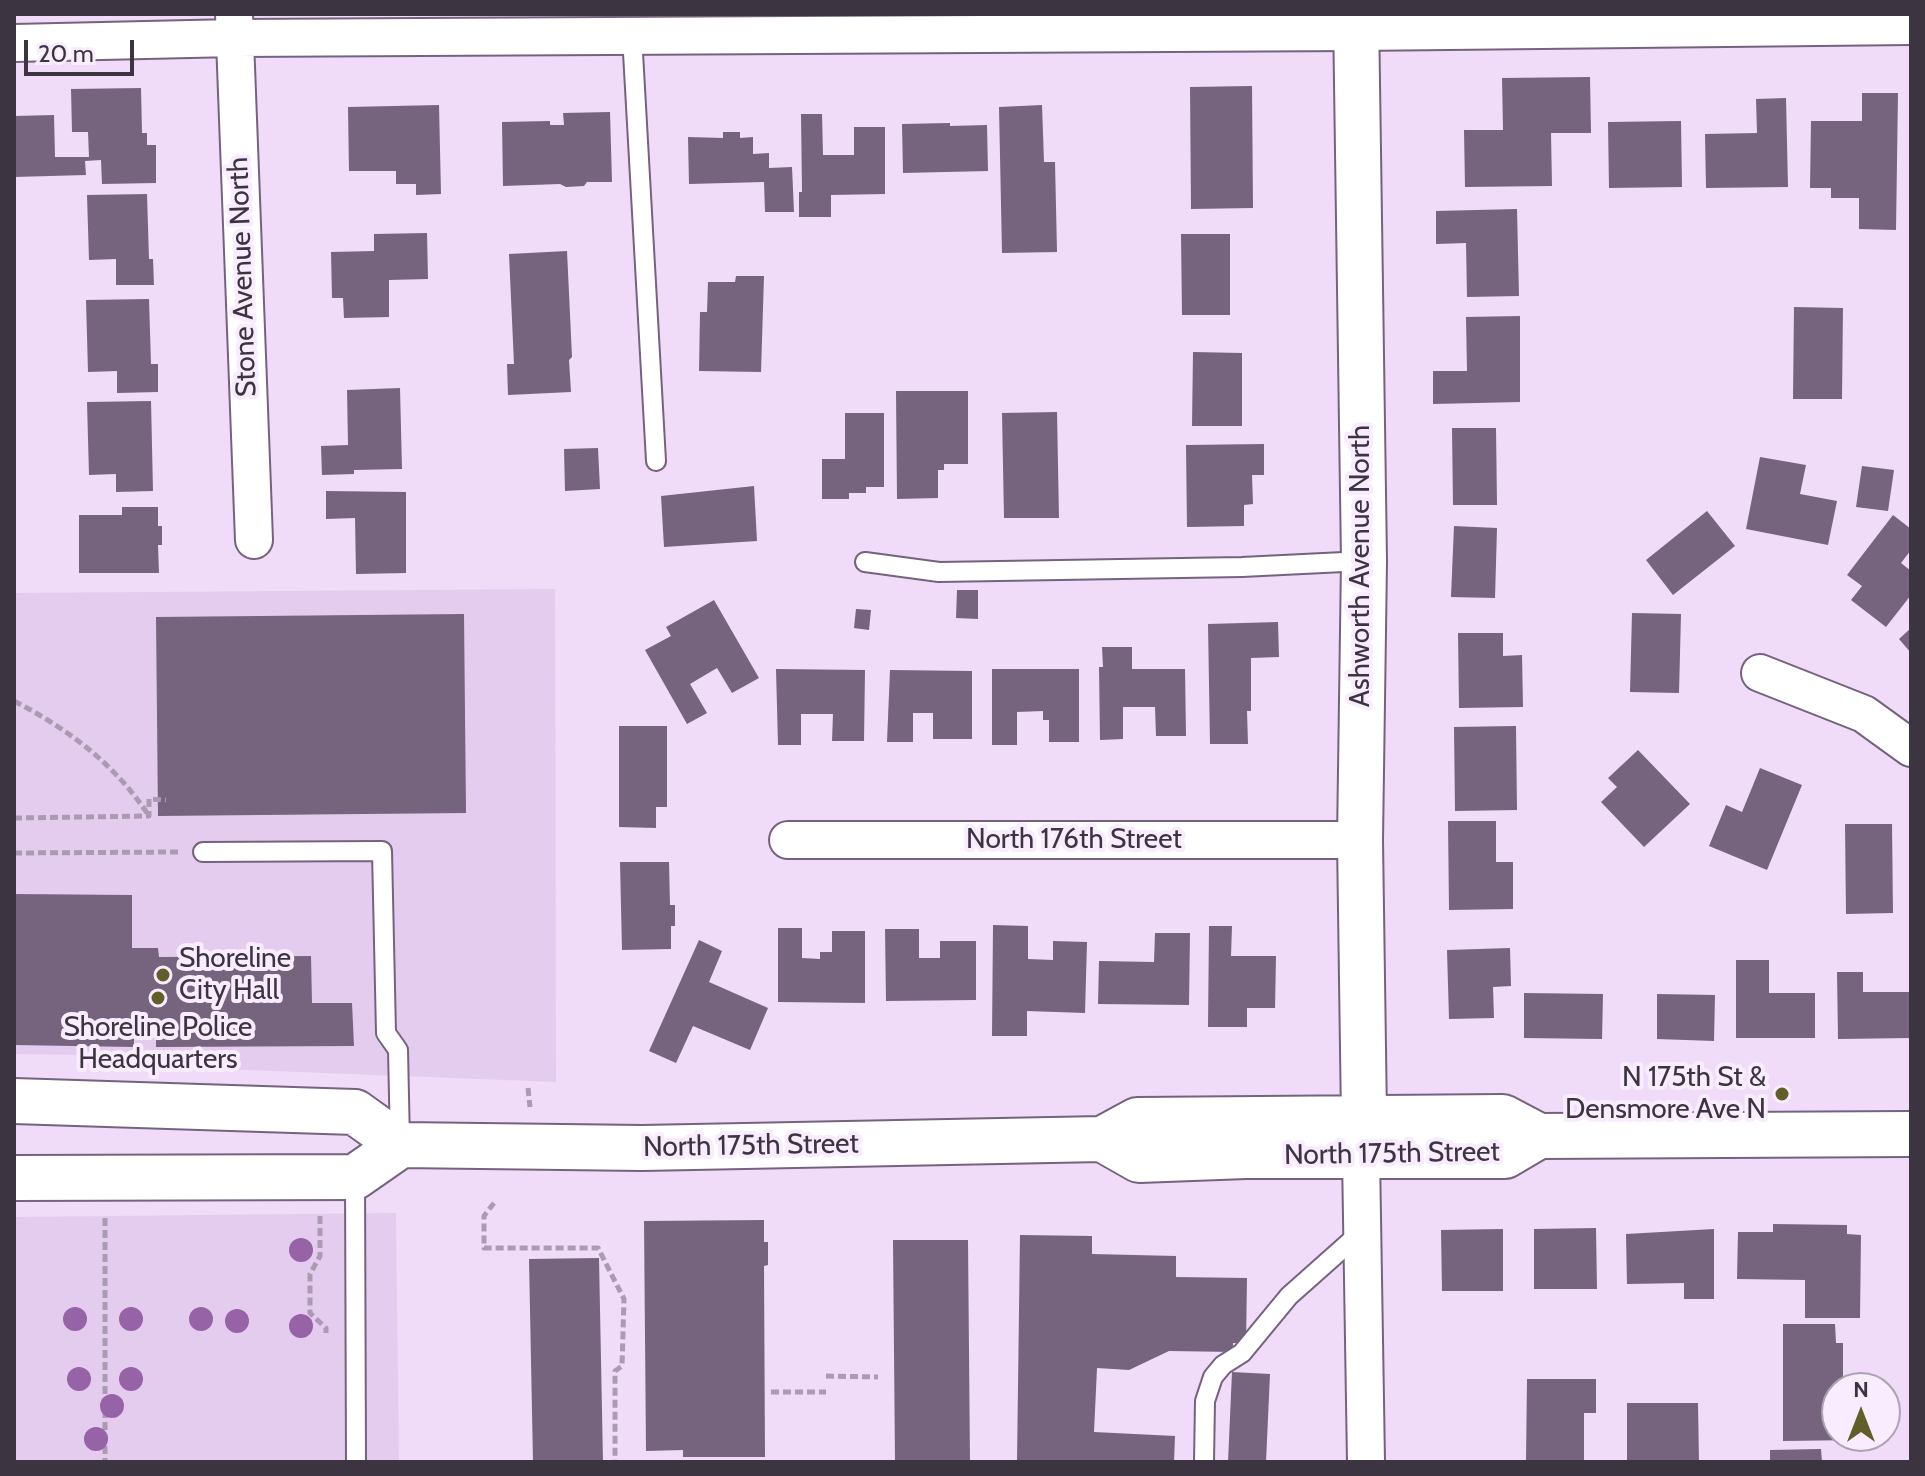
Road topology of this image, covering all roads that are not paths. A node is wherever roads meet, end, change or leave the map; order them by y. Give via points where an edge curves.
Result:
1 (1356, 23) edge
2 (760, 24) edge
3 (964, 24) edge
4 (234, 26) edge
5 (1911, 26) edge
6 (632, 35) junction
7 (14, 43) edge
8 (656, 461) dead end
9 (254, 540) dead end
10 (1364, 561) junction
11 (865, 562) dead end
12 (1760, 673) dead end
13 (1911, 748) edge
14 (788, 840) dead end
15 (1360, 840) junction
16 (203, 852) road end
17 (14, 1101) edge
18 (1911, 1134) edge
19 (1363, 1137) junction
20 (401, 1145) junction
21 (355, 1177) junction
22 (14, 1178) edge
23 (1363, 1230) junction
24 (1359, 1454) edge
25 (356, 1462) edge
26 (1204, 1462) edge

1 - 3 street
1 - 5 street
1 - 10 main road, Ashworth Avenue North
2 - 3 street
2 - 6 street
4 - 6 street
4 - 7 street
4 - 9 street, Stone Avenue North
6 - 8 lane
10 - 11 lane via 939,572
10 - 15 main road, Ashworth Avenue North
12 - 13 street via 1864,714
14 - 15 street, North 176th Street
15 - 19 main road, Ashworth Avenue North
16 - 20 lane via 382,851 386,1033 398,1050
17 - 20 main road via 355,1112
18 - 19 main road, North 175th Street via 1539,1136 1503,1117
19 - 20 main road, North 175th Street via 1137,1120 1102,1139 642,1148
19 - 23 street, Ashworth Avenue North
20 - 21 main road
21 - 22 main road
21 - 25 lane
23 - 24 street, Ashworth Avenue North
23 - 26 lane via 1289,1296 1242,1353 1213,1377 1205,1401

